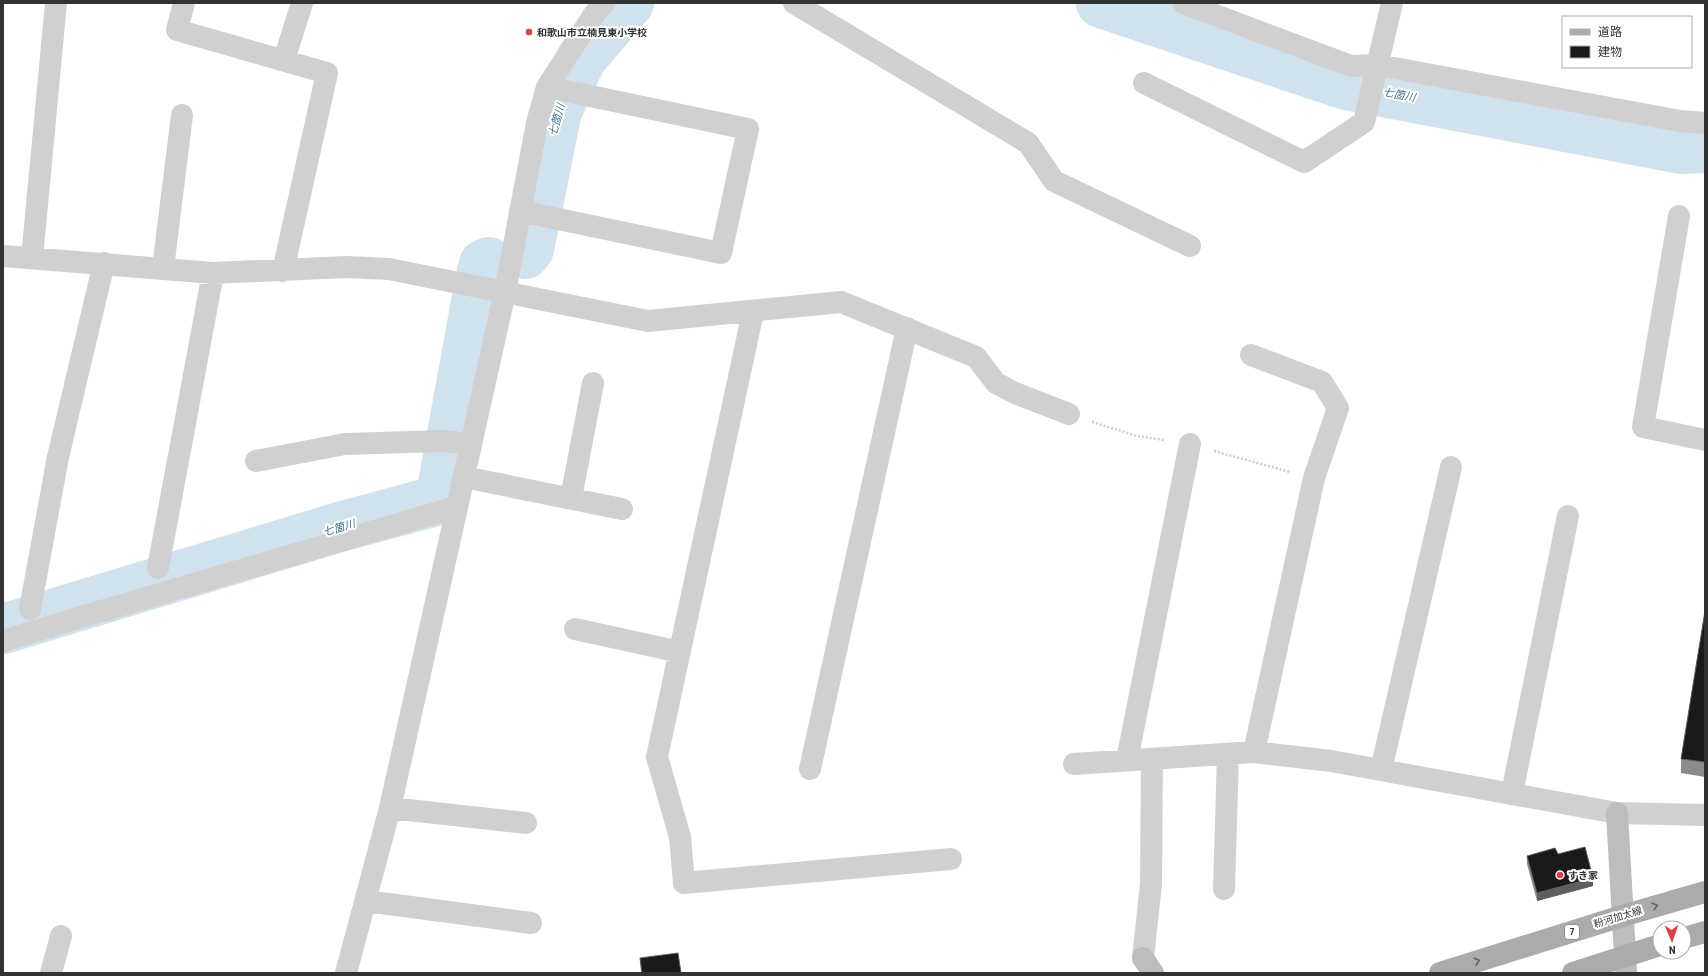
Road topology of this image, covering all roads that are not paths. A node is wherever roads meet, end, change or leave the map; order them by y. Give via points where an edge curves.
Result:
1 (56, 3) edge
2 (184, 3) edge
3 (302, 3) edge
4 (604, 3) edge
5 (794, 3) edge
6 (1182, 3) edge
7 (1392, 3) edge
8 (284, 60) junction
9 (1144, 83) dead end
10 (1374, 84) junction
11 (552, 88) junction
12 (182, 115) dead end
13 (1705, 123) edge
14 (524, 212) junction
15 (1678, 216) dead end
16 (1190, 246) dead end
17 (3, 256) edge
18 (32, 258) junction
19 (104, 263) junction
20 (163, 268) junction
21 (283, 271) junction
22 (213, 273) junction
23 (487, 289) junction
24 (753, 312) junction
25 (907, 328) junction
26 (1252, 355) dead end
27 (593, 383) dead end
28 (1069, 414) dead end
29 (1705, 440) edge
30 (457, 443) junction
31 (1190, 444) dead end
32 (256, 461) dead end
33 (1451, 467) dead end
34 (464, 477) junction
35 (570, 498) junction
36 (456, 507) junction
37 (622, 509) dead end
38 (1568, 516) dead end
39 (158, 568) dead end
40 (30, 609) dead end
41 (575, 629) dead end
42 (3, 641) edge
43 (680, 652) junction
44 (1254, 752) junction
45 (1228, 754) junction
46 (1152, 759) junction
47 (1127, 760) junction
48 (1074, 764) dead end
49 (810, 769) dead end
50 (1382, 770) junction
51 (1512, 793) junction
52 (390, 808) junction
53 (1617, 813) junction
54 (1705, 815) edge
55 (526, 823) dead end
56 (952, 859) dead end
57 (1224, 889) dead end
58 (1705, 892) edge
59 (366, 900) junction
60 (1622, 916) junction
61 (531, 923) dead end
62 (1705, 932) edge
63 (61, 936) dead end
64 (1692, 936) edge
65 (1652, 950) edge
66 (1148, 965) edge
67 (1626, 965) edge
68 (51, 973) edge
69 (346, 973) edge
70 (1440, 973) edge
71 (1573, 973) edge

1 - 18 street
2 - 8 street via 177,30
3 - 8 street
4 - 11 street
5 - 16 street via 1028,143 1054,181
6 - 10 street via 1351,66
7 - 10 street
8 - 21 street via 327,73
9 - 10 street via 1304,162 1364,122
10 - 13 street
11 - 14 street via 537,123
11 - 14 street via 748,129 720,252
12 - 20 street
14 - 23 street
15 - 29 street via 1643,427
17 - 18 street
18 - 19 street
19 - 20 street
19 - 40 street via 58,457
20 - 22 street
21 - 22 street
21 - 23 street via 346,267 389,269
22 - 39 street
23 - 24 street via 648,321
23 - 30 street
24 - 25 street via 841,302
24 - 43 street
25 - 28 street via 976,357 996,383 1014,393
25 - 49 street
26 - 44 street via 1322,382 1338,408 1314,478
27 - 35 street
30 - 32 street via 345,444
30 - 34 street
31 - 47 street
33 - 50 street
34 - 35 street
34 - 36 street
35 - 37 street
36 - 42 street
36 - 52 street
38 - 51 street
41 - 43 street
43 - 56 street via 657,757 680,837 684,883
44 - 45 street
44 - 50 street
45 - 46 street
45 - 57 street
46 - 47 street
46 - 66 street
47 - 48 street
50 - 51 street
51 - 53 street
52 - 55 street
52 - 59 street
53 - 54 street
53 - 60 street
60 -> 58 main road, 粉河加太線 / 7
59 - 61 street
59 - 69 street
60 - 67 street
70 -> 60 main road, 粉河加太線 / 7
62 - 64 main road
63 - 68 street
65 - 67 main road
67 - 71 main road

